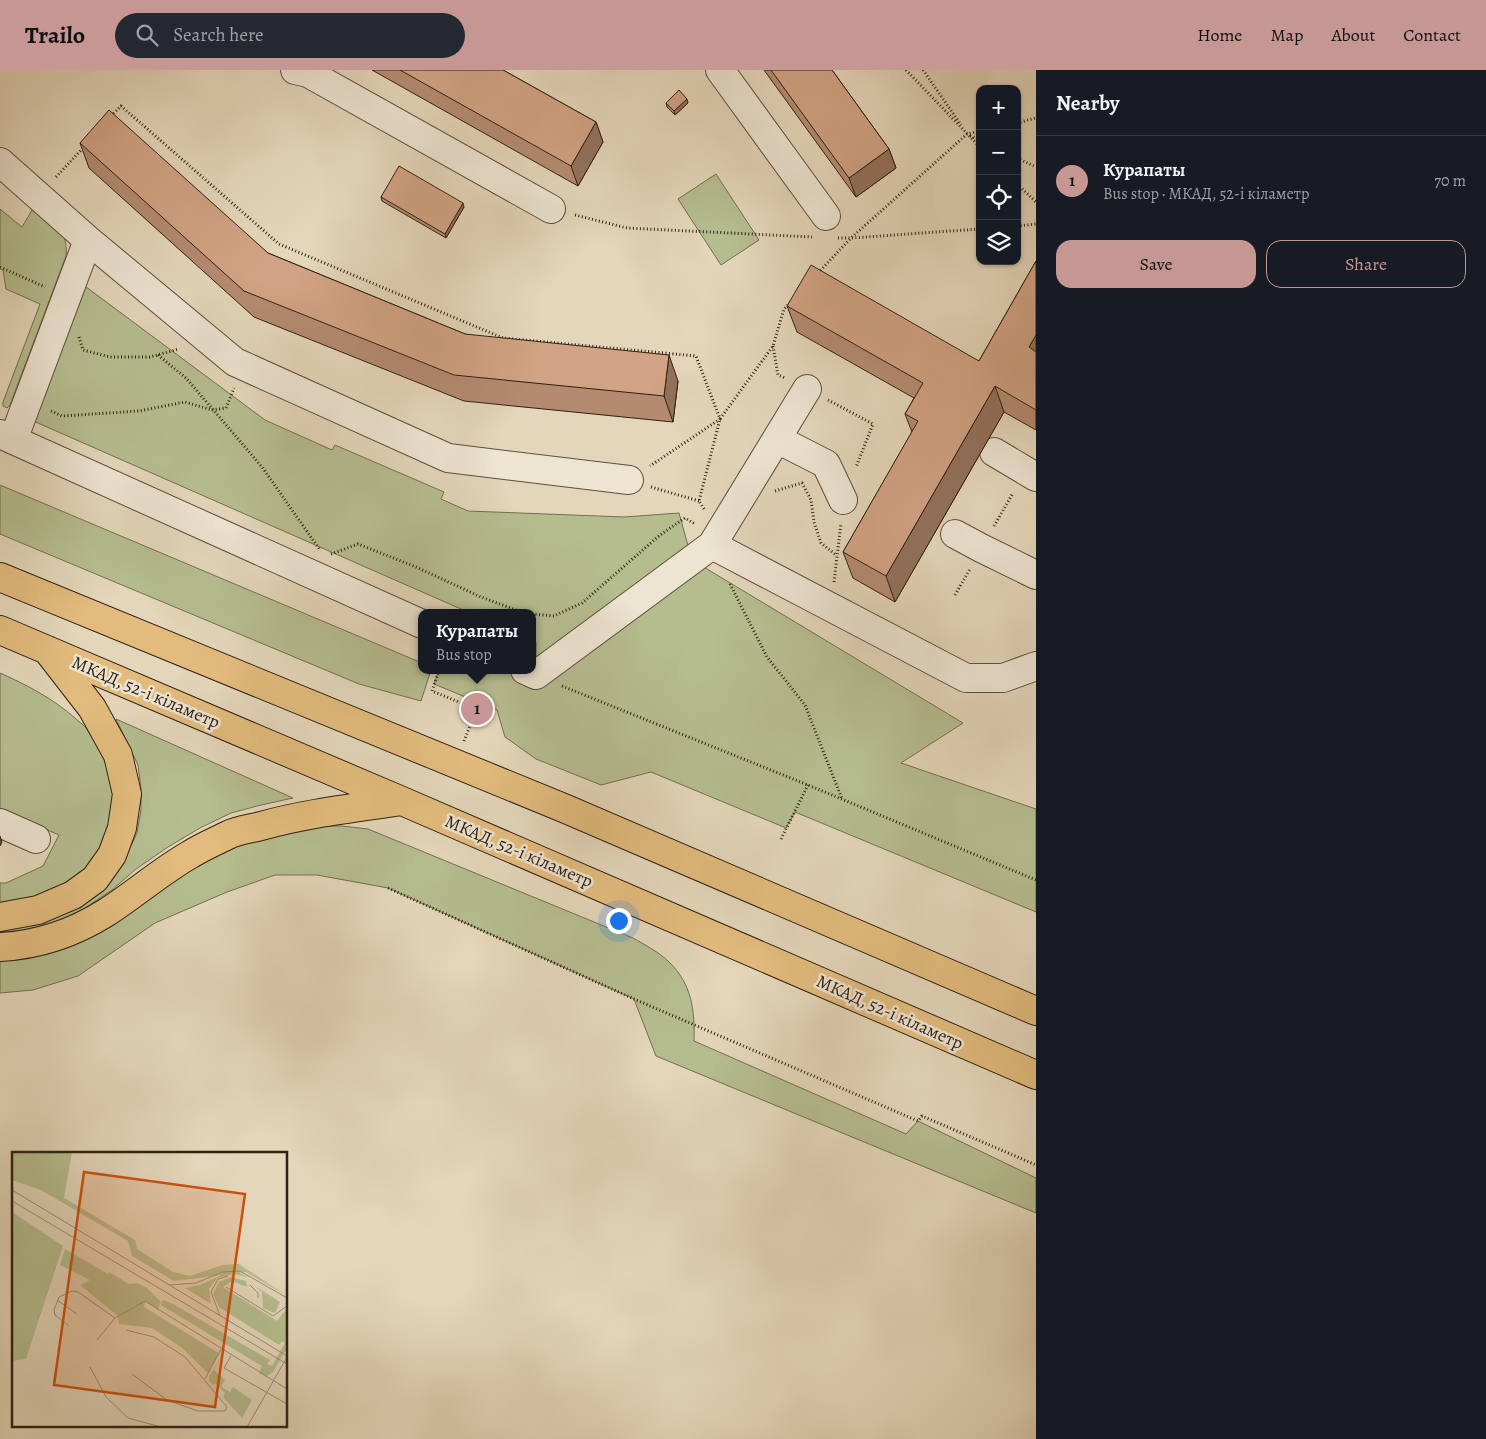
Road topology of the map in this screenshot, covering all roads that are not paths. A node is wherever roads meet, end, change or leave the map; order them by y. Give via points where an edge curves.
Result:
1 (295, 70) edge
2 (720, 70) edge
3 (0, 162) edge
4 (551, 209) road end
5 (823, 230) road end
6 (88, 240) junction
7 (808, 389) road end
8 (7, 437) edge
9 (777, 439) junction
10 (994, 452) dead end
11 (1033, 467) edge
12 (629, 480) road end
13 (844, 500) dead end
14 (955, 534) dead end
15 (718, 542) junction
16 (1036, 575) edge
17 (0, 577) edge
18 (418, 622) edge
19 (0, 630) edge
20 (46, 650) junction
21 (1036, 666) edge
22 (536, 669) edge
23 (402, 801) junction
24 (0, 823) edge
25 (36, 839) dead end
26 (0, 918) edge
27 (0, 948) edge
28 (1036, 1012) edge
29 (1036, 1075) edge

1 - 4 lane via 308,73
2 - 5 lane
3 - 6 lane
6 - 8 lane via 28,402
6 - 12 lane via 235,362 448,458
7 - 9 lane
8 - 18 lane
9 - 13 lane via 826,464
9 - 15 lane via 742,494
10 - 11 lane
14 - 16 lane
15 - 21 lane via 966,678 1003,678
15 - 22 lane
17 - 28 highway via 566,809
19 - 20 highway, МКАД, 52-і кіламетр
20 - 23 highway, МКАД, 52-і кіламетр
20 - 26 highway via 92,708 118,755 127,794 122,828 112,855 95,879 73,895 38,910
23 - 27 highway via 274,822 231,834 191,853 106,912 78,927 48,940
23 - 29 highway, МКАД, 52-і кіламетр
24 - 25 lane

